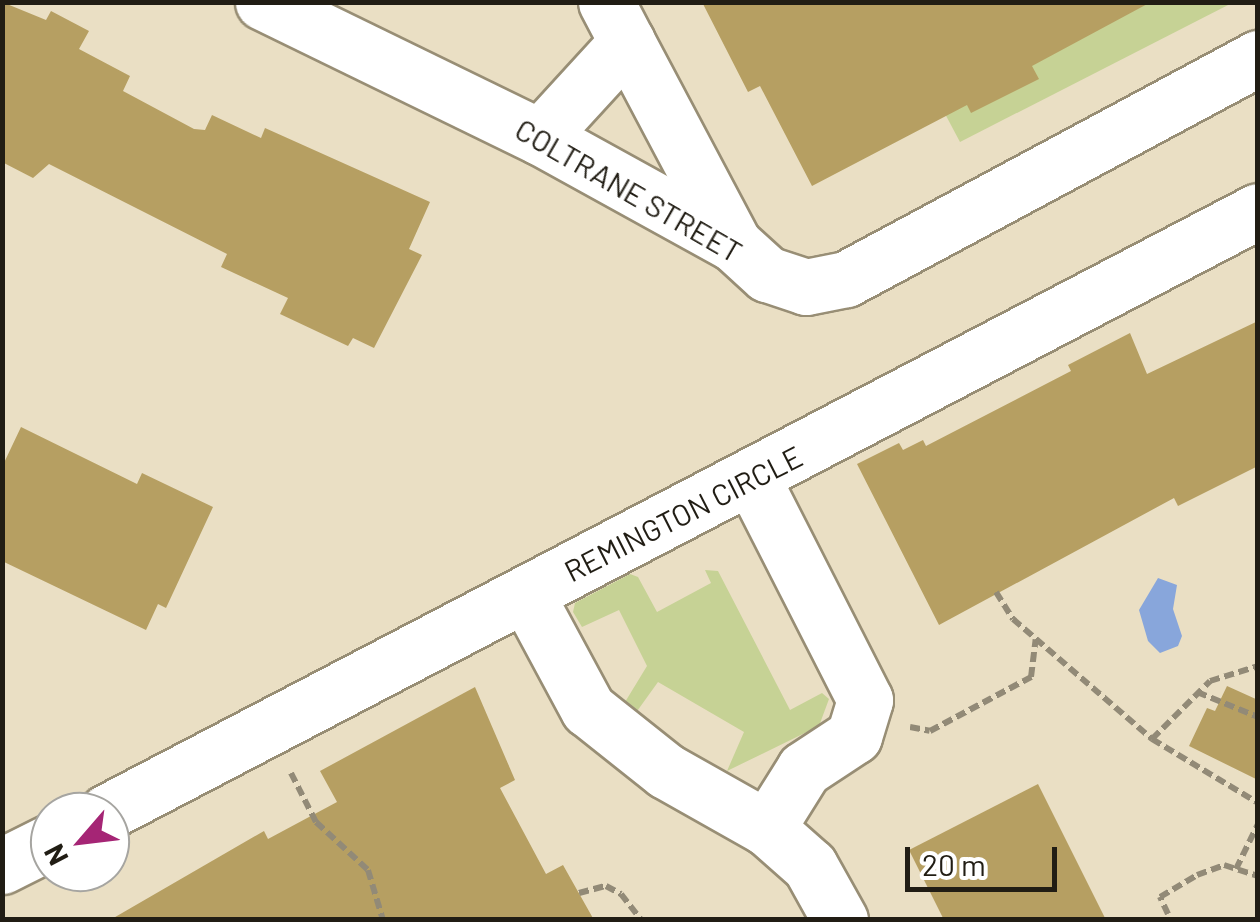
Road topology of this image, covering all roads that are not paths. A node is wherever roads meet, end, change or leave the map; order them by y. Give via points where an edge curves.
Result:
1 (264, 2) edge
2 (616, 22) edge
3 (1258, 58) edge
4 (540, 136) junction
5 (1258, 211) edge
6 (734, 244) junction
7 (752, 478) junction
8 (526, 594) junction
9 (130, 800) edge
10 (767, 828) junction
11 (30, 852) edge
12 (2, 866) edge
13 (840, 920) edge

1 - 4 lane, COLTRANE STREET
2 - 4 lane
2 - 6 lane
3 - 6 lane, COLTRANE STREET via 846,279 806,287 767,274
4 - 6 lane, COLTRANE STREET
5 - 7 lane, REMINGTON CIRCLE
7 - 8 lane, REMINGTON CIRCLE
7 - 10 lane via 866,700 854,736 804,769
8 - 9 lane, REMINGTON CIRCLE
8 - 10 lane via 588,708 666,771
10 - 13 lane via 810,866
11 - 12 lane

